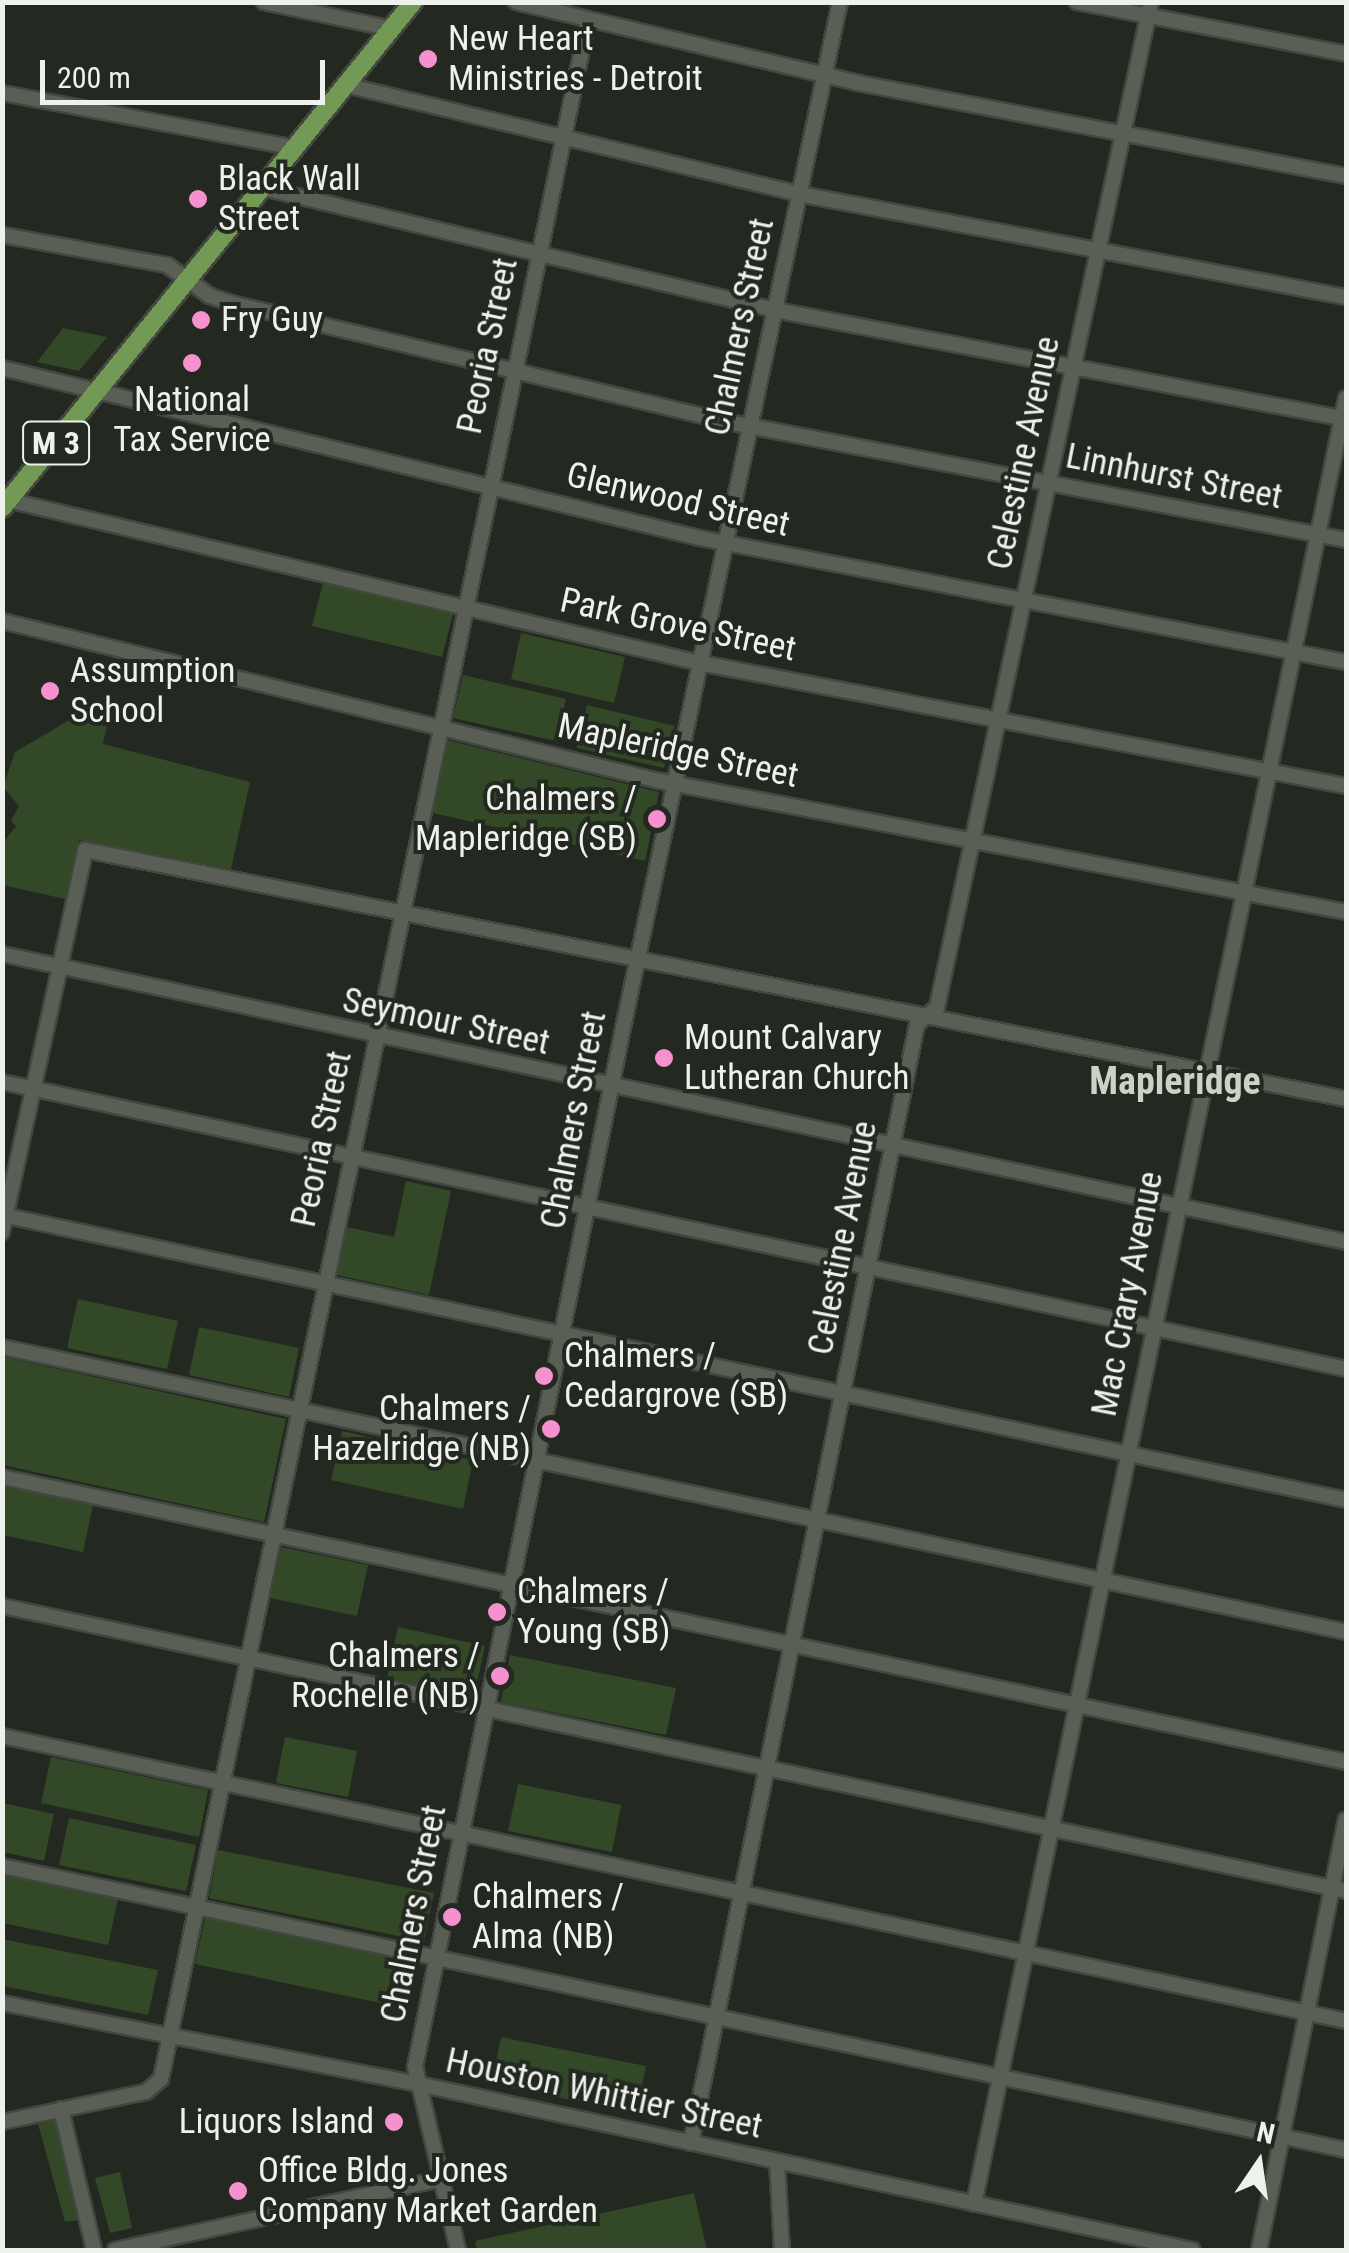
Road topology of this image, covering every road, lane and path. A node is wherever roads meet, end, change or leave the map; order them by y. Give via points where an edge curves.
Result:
1 (264, 2) edge
2 (413, 2) edge
3 (516, 2) edge
4 (840, 2) edge
5 (1077, 2) edge
6 (1150, 9) edge
7 (588, 20) junction
8 (392, 28) junction
9 (1346, 54) edge
10 (824, 76) junction
11 (346, 85) junction
12 (2, 93) edge
13 (1122, 134) junction
14 (564, 137) junction
15 (295, 148) junction
16 (1346, 176) edge
17 (262, 188) junction
18 (800, 194) junction
19 (2, 234) edge
20 (1098, 250) junction
21 (538, 254) junction
22 (188, 280) junction
23 (1346, 298) edge
24 (774, 310) junction
25 (1072, 367) junction
26 (2, 368) edge
27 (514, 371) junction
28 (98, 391) junction
29 (1346, 398) edge
30 (1344, 418) edge
31 (750, 427) junction
32 (1048, 484) junction
33 (489, 488) junction
34 (5, 502) edge
35 (1317, 535) junction
36 (1346, 540) edge
37 (725, 544) junction
38 (1023, 602) junction
39 (464, 607) junction
40 (2, 621) edge
41 (1292, 652) junction
42 (1346, 662) edge
43 (700, 663) junction
44 (998, 720) junction
45 (438, 728) junction
46 (1267, 771) junction
47 (674, 784) junction
48 (1346, 786) edge
49 (972, 842) junction
50 (1241, 892) junction
51 (400, 910) junction
52 (1346, 912) edge
53 (2, 954) edge
54 (637, 958) junction
55 (59, 967) junction
56 (927, 1016) junction
57 (374, 1037) junction
58 (1204, 1070) junction
59 (2, 1082) edge
60 (34, 1089) junction
61 (611, 1089) junction
62 (1346, 1098) edge
63 (892, 1147) junction
64 (348, 1158) junction
65 (1176, 1205) junction
66 (586, 1210) junction
67 (4, 1215) edge
68 (2, 1232) edge
69 (1346, 1242) edge
70 (868, 1268) junction
71 (322, 1284) junction
72 (1152, 1327) junction
73 (560, 1336) junction
74 (2, 1347) edge
75 (1346, 1369) edge
76 (842, 1395) junction
77 (297, 1411) junction
78 (1126, 1453) junction
79 (535, 1463) junction
80 (2, 1477) edge
81 (1346, 1500) edge
82 (817, 1522) junction
83 (271, 1536) junction
84 (1101, 1580) junction
85 (510, 1588) junction
86 (2, 1606) edge
87 (1346, 1632) edge
88 (792, 1646) junction
89 (246, 1660) junction
90 (1076, 1704) junction
91 (484, 1711) junction
92 (2, 1736) edge
93 (1346, 1762) edge
94 (767, 1769) junction
95 (221, 1783) junction
96 (1346, 1820) edge
97 (1050, 1828) junction
98 (460, 1832) junction
99 (2, 1866) edge
100 (1340, 1890) edge
101 (742, 1892) junction
102 (195, 1907) junction
103 (1025, 1952) junction
104 (435, 1956) junction
105 (2, 2003) edge
106 (1307, 2013) junction
107 (717, 2016) junction
108 (1346, 2022) edge
109 (169, 2036) junction
110 (1000, 2076) junction
111 (418, 2084) junction
112 (61, 2109) junction
113 (2, 2122) edge
114 (1282, 2137) junction
115 (691, 2143) junction
116 (1346, 2150) edge
117 (777, 2161) junction
118 (441, 2180) junction
119 (974, 2204) junction
120 (94, 2250) edge
121 (115, 2250) edge
122 (458, 2250) edge
123 (782, 2250) edge
124 (1192, 2250) edge
125 (1259, 2250) edge

1 - 8 street
2 - 8 main road, M 3
3 - 7 street
4 - 10 street, Chalmers Street
5 - 6 street
6 - 9 street
6 - 13 street, Celestine Avenue
7 - 10 street
7 - 14 street, Peoria Street
8 - 11 main road, M 3
10 - 13 street
10 - 18 street, Chalmers Street
11 - 14 street
11 - 15 main road, M 3
12 - 15 street
13 - 16 street
13 - 20 street, Celestine Avenue
14 - 18 street
14 - 21 street, Peoria Street
15 - 17 main road, M 3
17 - 21 street
17 - 22 main road, M 3
18 - 20 street
18 - 24 street, Chalmers Street
19 - 22 street, Linnhurst Street via 167,266
20 - 23 street
20 - 25 street, Celestine Avenue
21 - 24 street
21 - 27 street, Peoria Street
22 - 27 street, Linnhurst Street via 231,302
22 - 28 main road, M 3
24 - 25 street
24 - 31 street, Chalmers Street
25 - 30 street
25 - 32 street, Celestine Avenue
26 - 28 street, Glenwood Street
27 - 31 street, Linnhurst Street
27 - 33 street, Peoria Street
28 - 33 street, Glenwood Street
28 - 34 main road, M 3
29 - 30 street, Mac Crary Avenue
30 - 35 street, Mac Crary Avenue
31 - 32 street, Linnhurst Street
31 - 37 street, Chalmers Street
32 - 35 street, Linnhurst Street
32 - 38 street, Celestine Avenue
33 - 37 street, Glenwood Street
33 - 39 street, Peoria Street
34 - 39 street, Park Grove Street
35 - 36 street, Linnhurst Street
35 - 41 street, Mac Crary Avenue
37 - 38 street, Glenwood Street
37 - 43 street, Chalmers Street
38 - 41 street, Glenwood Street
38 - 44 street, Celestine Avenue
39 - 43 street, Park Grove Street
39 - 45 street, Peoria Street
40 - 45 street, Mapleridge Street
41 - 42 street, Glenwood Street
41 - 46 street, Mac Crary Avenue
43 - 44 street, Park Grove Street
43 - 47 street, Chalmers Street
44 - 46 street, Park Grove Street
44 - 49 street, Celestine Avenue
45 - 47 street, Mapleridge Street
45 - 51 street, Peoria Street
46 - 48 street, Park Grove Street
46 - 50 street, Mac Crary Avenue
47 - 49 street, Mapleridge Street
47 - 54 street, Chalmers Street
49 - 50 street, Mapleridge Street
49 - 56 street, Celestine Avenue via 937,1007
50 - 52 street, Mapleridge Street
50 - 58 street, Mac Crary Avenue
51 - 54 street
51 - 55 street via 86,850
51 - 57 street, Peoria Street
53 - 55 street, Seymour Street
54 - 56 street
54 - 61 street, Chalmers Street
55 - 57 street, Seymour Street
55 - 60 street
56 - 58 street
56 - 63 street, Celestine Avenue via 917,1024
57 - 61 street, Seymour Street
57 - 64 street, Peoria Street
58 - 62 street
58 - 65 street, Mac Crary Avenue
59 - 60 street
60 - 64 street
60 - 67 street
61 - 63 street, Seymour Street
61 - 66 street, Chalmers Street
63 - 65 street, Seymour Street
63 - 70 street, Celestine Avenue
64 - 66 street
64 - 71 street, Peoria Street
65 - 69 street, Seymour Street
65 - 72 street, Mac Crary Avenue
66 - 70 street
66 - 73 street, Chalmers Street
67 - 68 street
67 - 71 street
70 - 72 street
70 - 76 street, Celestine Avenue
71 - 73 street
71 - 77 street, Peoria Street
72 - 75 street
72 - 78 street, Mac Crary Avenue
73 - 76 street
73 - 79 street, Chalmers Street
74 - 77 street
76 - 78 street
76 - 82 street, Celestine Avenue
77 - 79 street
77 - 83 street, Peoria Street
78 - 81 street
78 - 84 street, Mac Crary Avenue
79 - 82 street
79 - 85 street, Chalmers Street
80 - 83 street
82 - 84 street
82 - 88 street, Celestine Avenue
83 - 85 street
83 - 89 street, Peoria Street
84 - 87 street
84 - 90 street, Mac Crary Avenue
85 - 88 street
85 - 91 street, Chalmers Street
86 - 89 street
88 - 90 street
88 - 94 street, Celestine Avenue
89 - 91 street
89 - 95 street, Peoria Street
90 - 93 street
90 - 97 street, Mac Crary Avenue
91 - 94 street
91 - 98 street, Chalmers Street
92 - 95 street
94 - 97 street
94 - 101 street, Celestine Avenue
95 - 98 street
95 - 102 street, Peoria Street
96 - 100 street
97 - 100 street
97 - 103 street, Mac Crary Avenue
98 - 101 street
98 - 104 street, Chalmers Street
99 - 102 street
100 - 106 street
101 - 103 street
101 - 107 street, Celestine Avenue
102 - 104 street
102 - 109 street, Peoria Street
103 - 106 street
103 - 110 street, Mac Crary Avenue
104 - 107 street
104 - 111 street, Chalmers Street
105 - 109 street, Houston Whittier Street
106 - 108 street
106 - 114 street
107 - 110 street
107 - 115 street, Celestine Avenue
109 - 111 street, Houston Whittier Street
109 - 112 street, Peoria Street via 158,2085
110 - 114 street
110 - 119 street, Mac Crary Avenue
111 - 115 street, Houston Whittier Street
111 - 118 street, Chalmers Street
112 - 113 street
112 - 120 street
114 - 116 street
114 - 125 street
115 - 117 street, Houston Whittier Street
117 - 119 street, Houston Whittier Street
117 - 123 street
118 - 121 street
118 - 122 street, Chalmers Street
119 - 124 street, Houston Whittier Street

